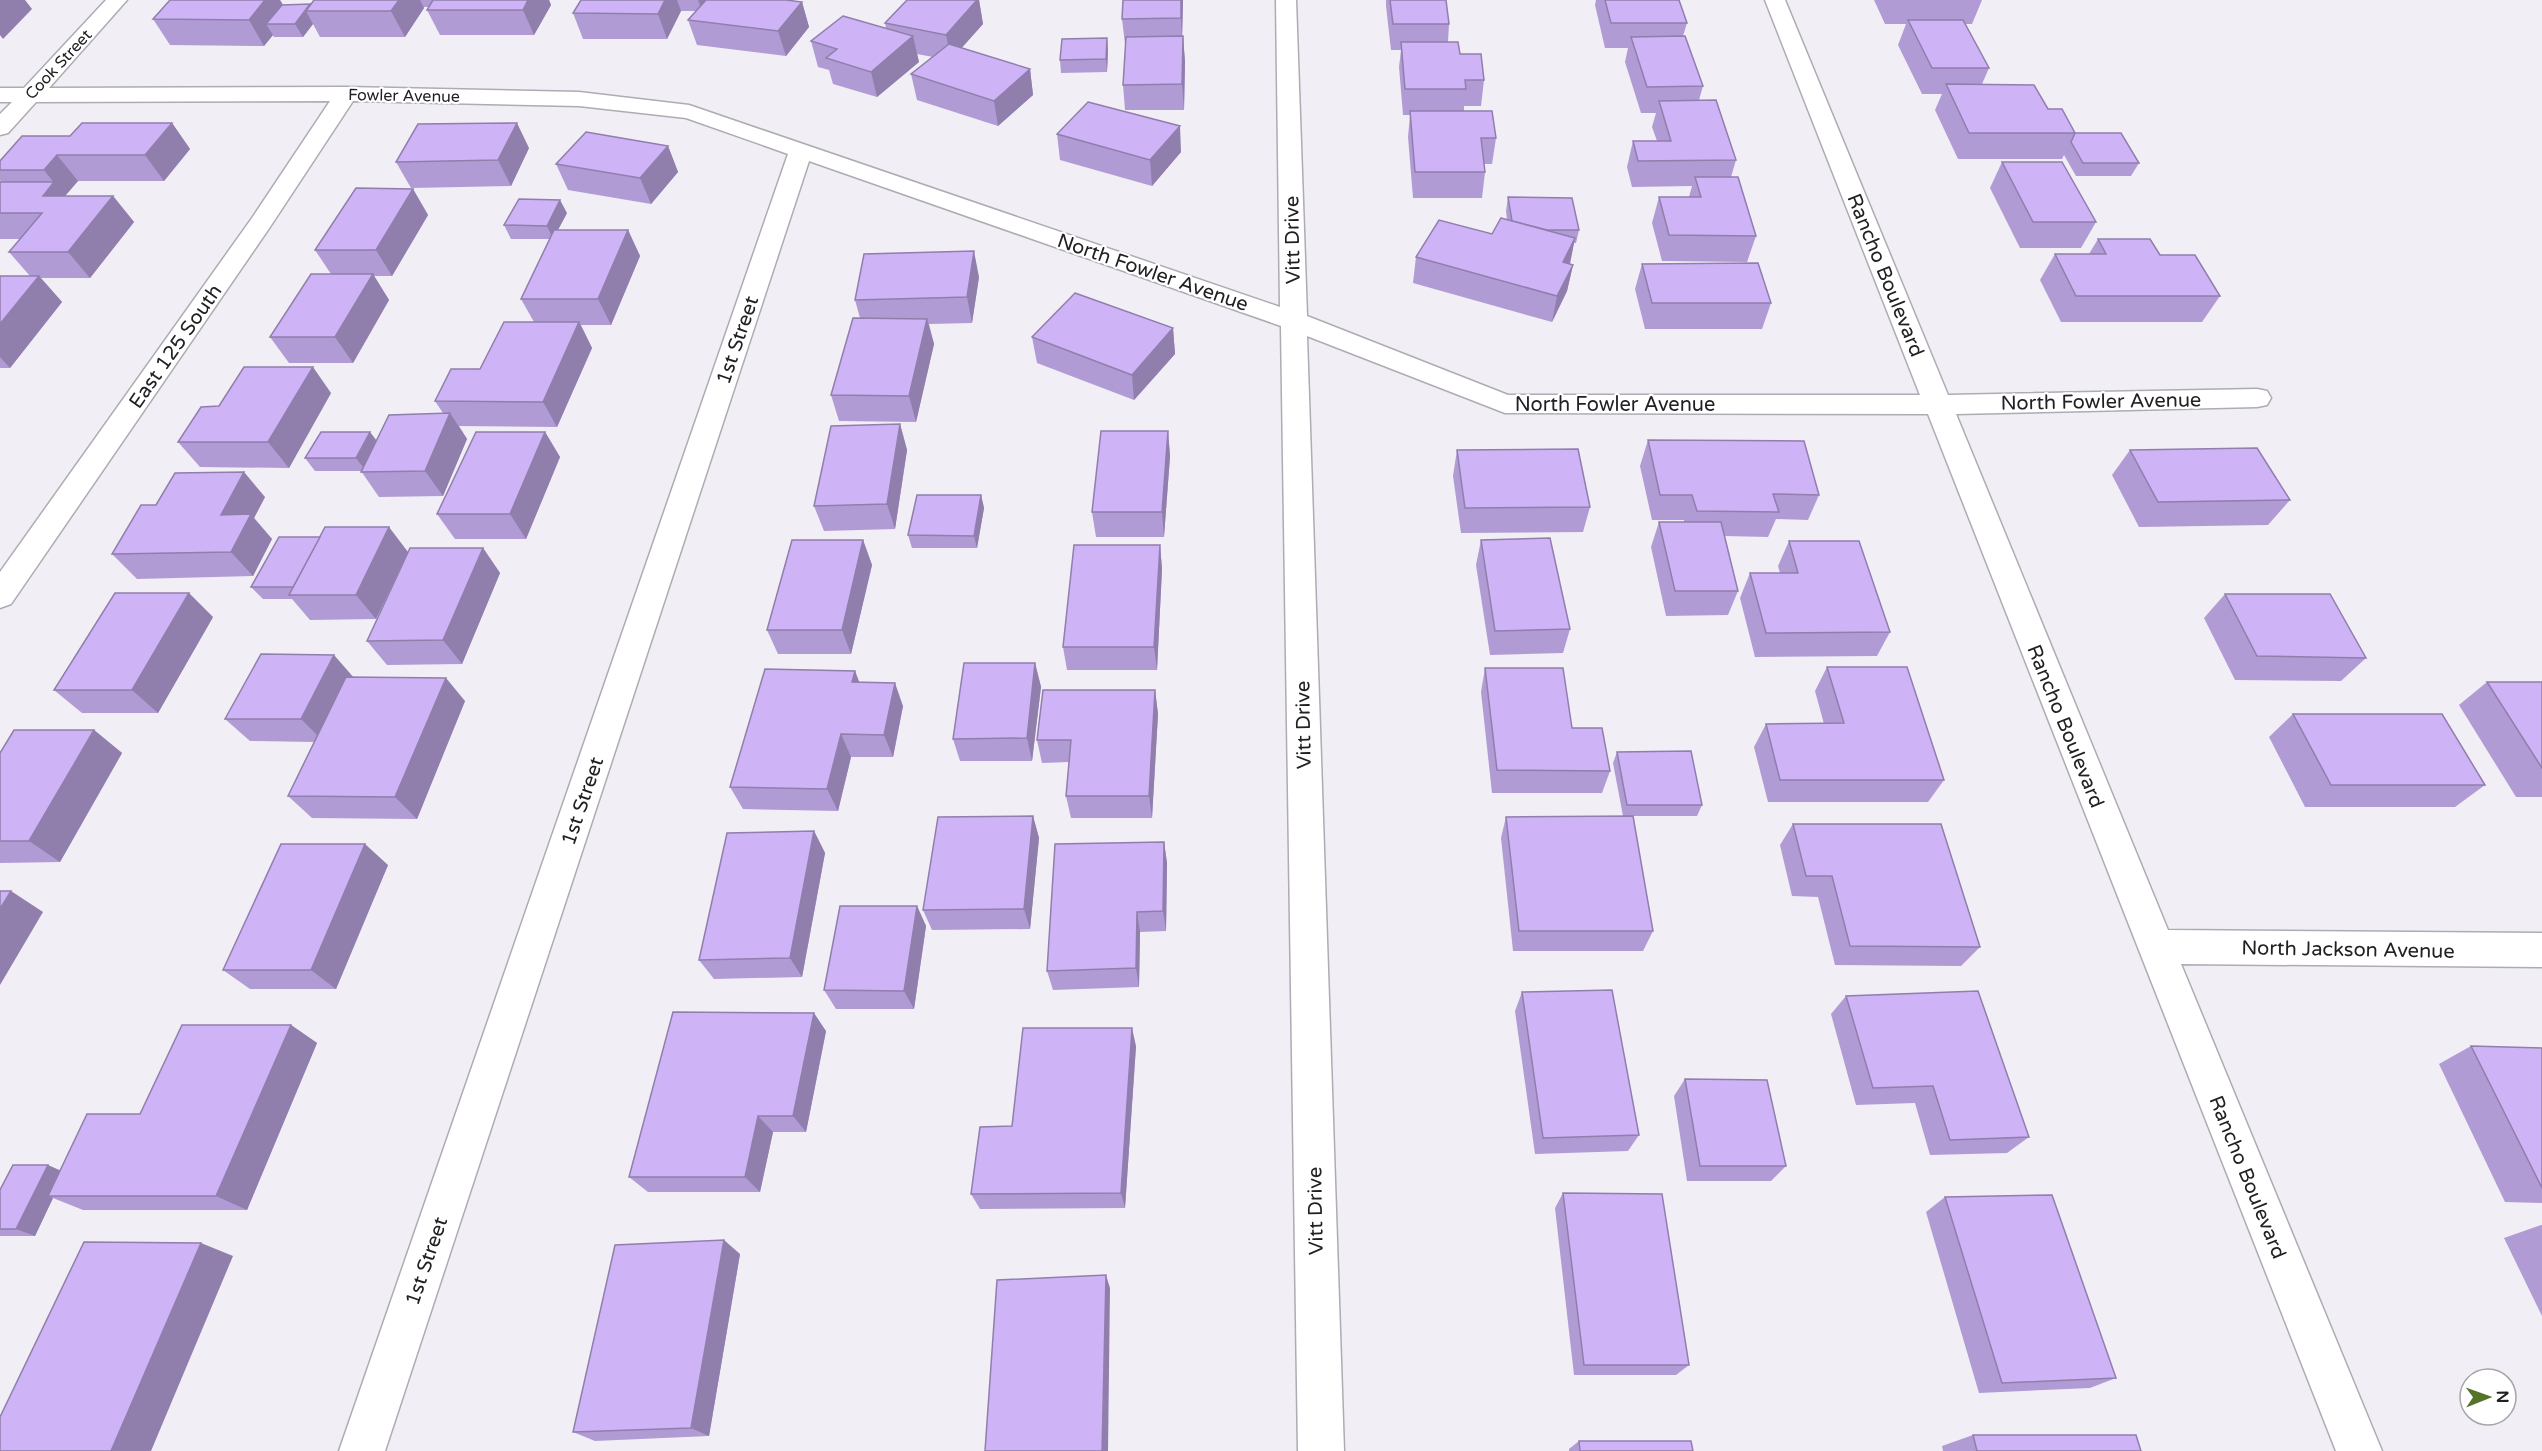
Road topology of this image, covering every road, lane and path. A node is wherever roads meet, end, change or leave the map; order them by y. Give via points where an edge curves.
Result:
1 (117, 0) edge
2 (1286, 0) edge
3 (1774, 0) edge
4 (346, 93) junction
5 (0, 95) edge
6 (30, 95) junction
7 (0, 128) edge
8 (801, 150) junction
9 (1294, 321) junction
10 (2257, 398) dead end
11 (1938, 405) junction
12 (0, 596) edge
13 (2155, 947) junction
14 (2542, 951) edge
15 (362, 1451) edge
16 (1321, 1451) edge
17 (2360, 1451) edge

1 - 6 street, Cook Street
2 - 9 street, Vitt Drive
3 - 11 street, Rancho Boulevard
4 - 6 street, Fowler Avenue
4 - 8 street, Fowler Avenue via 579,99 634,105 689,112
4 - 12 street, East 125 South via 261,222
5 - 6 street, Fowler Avenue
6 - 7 street, Cook Street
8 - 9 street, North Fowler Avenue
8 - 15 street, 1st Street
9 - 11 street, North Fowler Avenue via 1505,404
9 - 16 street, Vitt Drive
10 - 11 street, North Fowler Avenue
11 - 13 street, Rancho Boulevard
13 - 14 street, North Jackson Avenue
13 - 17 street, Rancho Boulevard

